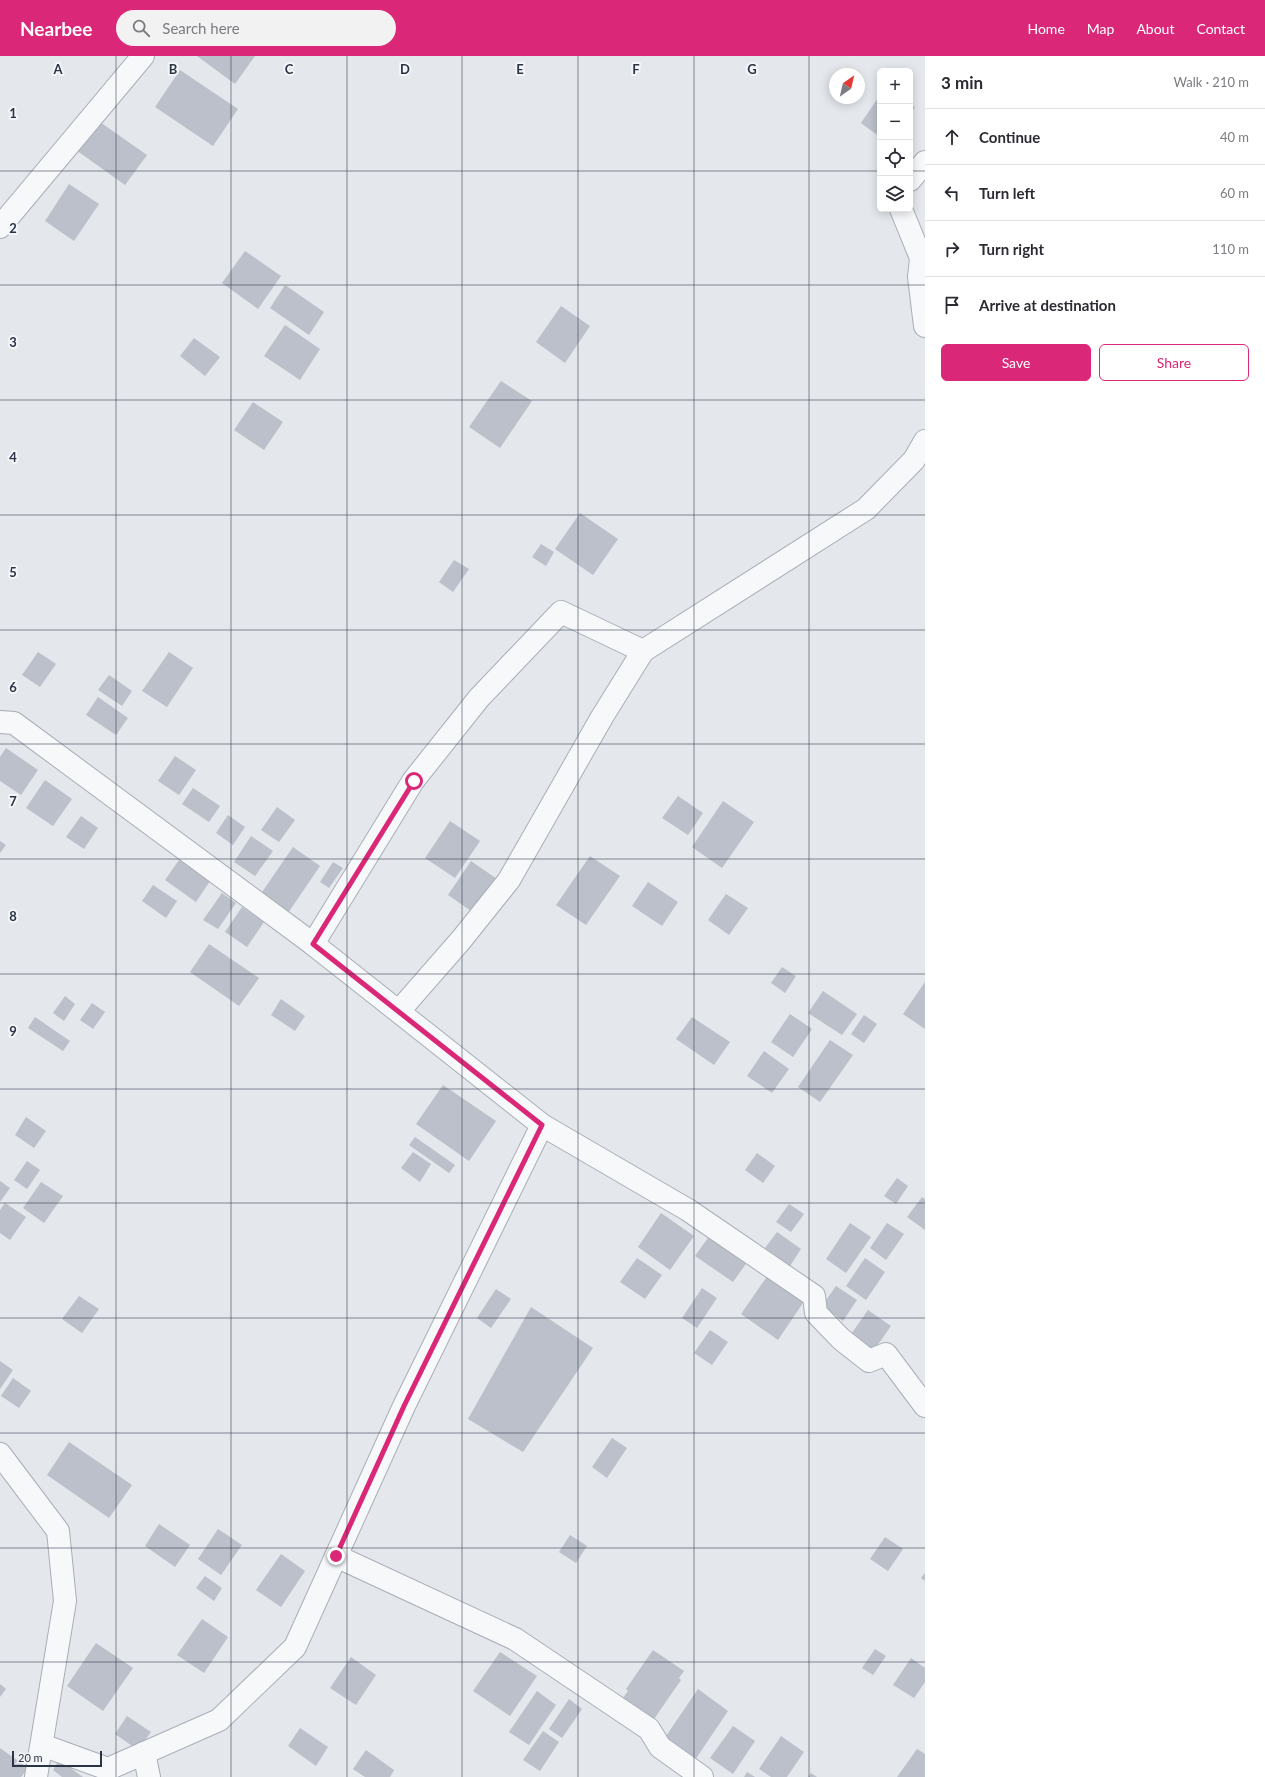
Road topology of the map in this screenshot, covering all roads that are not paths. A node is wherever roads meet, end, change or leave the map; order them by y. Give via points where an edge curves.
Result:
1 (142, 56) edge
2 (925, 162) edge
3 (913, 176) edge
4 (902, 212) edge
5 (0, 227) edge
6 (925, 326) edge
7 (925, 441) edge
8 (643, 651) junction
9 (0, 722) edge
10 (313, 944) junction
11 (398, 1011) junction
12 (542, 1125) junction
13 (925, 1406) edge
14 (0, 1454) edge
15 (336, 1556) junction
16 (42, 1745) junction
17 (144, 1753) junction
18 (36, 1777) edge
19 (149, 1777) edge
20 (702, 1777) edge

1 - 5 street
2 - 3 street
4 - 6 street via 921,258 919,277
7 - 8 street via 914,460 866,509
8 - 10 street via 561,612 479,698 414,781
8 - 11 street via 508,880 461,940
9 - 10 street via 14,722
10 - 11 street
11 - 12 street
12 - 13 street via 688,1210 814,1296 816,1313 841,1339 869,1361 886,1354
12 - 15 street via 404,1406
14 - 16 street via 58,1532 65,1600
15 - 17 street via 295,1647 219,1720
15 - 20 street via 515,1639 649,1729 660,1747
16 - 17 street via 108,1769
16 - 18 street
17 - 19 street

